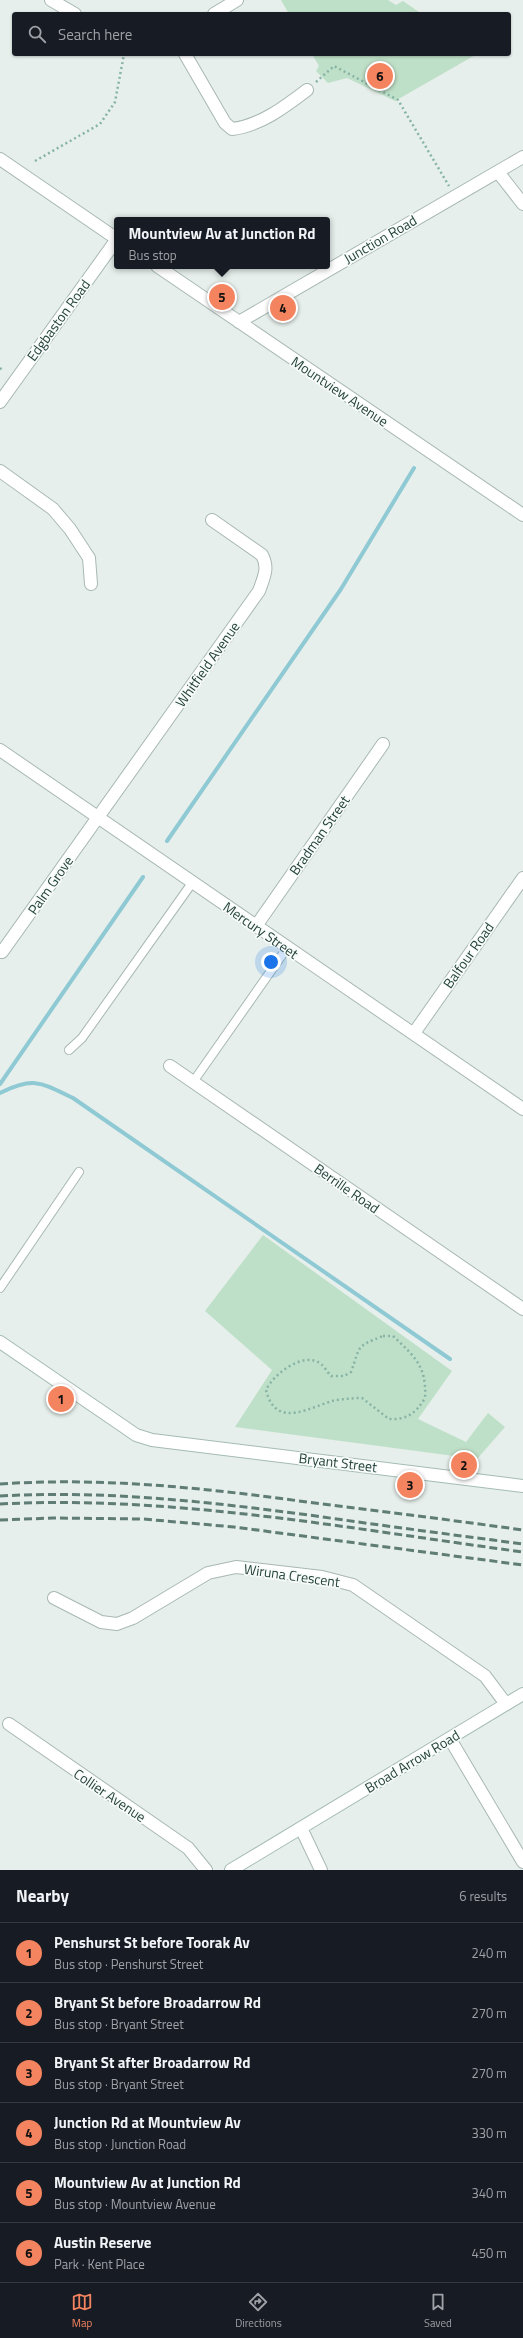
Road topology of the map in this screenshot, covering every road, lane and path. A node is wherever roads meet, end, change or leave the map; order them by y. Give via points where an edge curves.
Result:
1 (51, 0) edge
2 (237, 0) edge
3 (72, 12) edge
4 (217, 12) edge
5 (124, 56) edge
6 (186, 56) edge
7 (307, 90) joint
8 (523, 157) edge
9 (0, 159) edge
10 (35, 161) dead end
11 (498, 172) junction
12 (455, 195) junction
13 (523, 204) edge
14 (114, 237) edge
15 (114, 243) edge
16 (330, 268) edge
17 (161, 269) edge
18 (329, 269) edge
19 (239, 322) junction
20 (0, 402) edge
21 (0, 471) edge
22 (523, 515) edge
23 (212, 520) dead end
24 (91, 584) dead end
25 (383, 744) dead end
26 (0, 750) edge
27 (97, 818) junction
28 (523, 878) edge
29 (192, 883) junction
30 (256, 926) junction
31 (287, 948) junction
32 (2, 952) dead end
33 (414, 1033) junction
34 (69, 1050) dead end
35 (170, 1066) dead end
36 (193, 1082) junction
37 (523, 1109) edge
38 (79, 1172) dead end
39 (0, 1288) edge
40 (523, 1309) edge
41 (392, 1336) joint
42 (0, 1342) edge
43 (523, 1486) edge
44 (54, 1598) dead end
45 (523, 1694) edge
46 (506, 1704) junction
47 (9, 1724) dead end
48 (450, 1739) junction
49 (301, 1828) junction
50 (523, 1862) edge
51 (206, 1870) edge
52 (231, 1870) edge
53 (321, 1870) edge

1 - 3 street
2 - 4 street
5 - 10 path via 115,102 100,124
6 - 7 street via 225,123 232,129 241,128 279,110
7 - 12 path via 334,66 398,100
8 - 11 street, Junction Road
9 - 14 street
11 - 12 street, Junction Road
11 - 13 street
12 - 16 street, Junction Road
15 - 20 street, Edgbaston Road
17 - 19 street, Mountview Avenue
18 - 19 street, Junction Road
19 - 22 street, Mountview Avenue
21 - 24 street via 53,509 70,529 89,558
23 - 27 street, Whitfield Avenue via 262,555 266,563 258,591
25 - 30 street, Bradman Street
26 - 27 street, Mercury Street
27 - 29 street, Mercury Street
27 - 32 street, Palm Grove
28 - 33 street, Balfour Road
29 - 30 street, Mercury Street
29 - 34 lane via 82,1038
30 - 31 street, Mercury Street
31 - 33 street, Mercury Street
31 - 36 lane
33 - 37 street, Mercury Street
35 - 36 street, Berrille Road
36 - 40 street, Berrille Road
38 - 39 lane
41 - 41 path via 418,1359 421,1366 425,1398 413,1414 406,1418 389,1419 362,1398 335,1401 294,1414 279,1410 268,1399 266,1390 270,1382 294,1364 312,1360 320,1362 331,1376 344,1376 352,1372 358,1349 384,1336
42 - 43 street, Bryant Street via 136,1435 152,1440
44 - 46 street, Wiruna Crescent via 101,1622 117,1624 133,1618 208,1573 236,1567 322,1577 353,1585 485,1676
45 - 46 street, Broad Arrow Road
46 - 48 street, Broad Arrow Road
47 - 51 street, Collier Avenue via 188,1848
48 - 49 street, Broad Arrow Road
48 - 50 street
49 - 52 street, Broad Arrow Road
49 - 53 street

